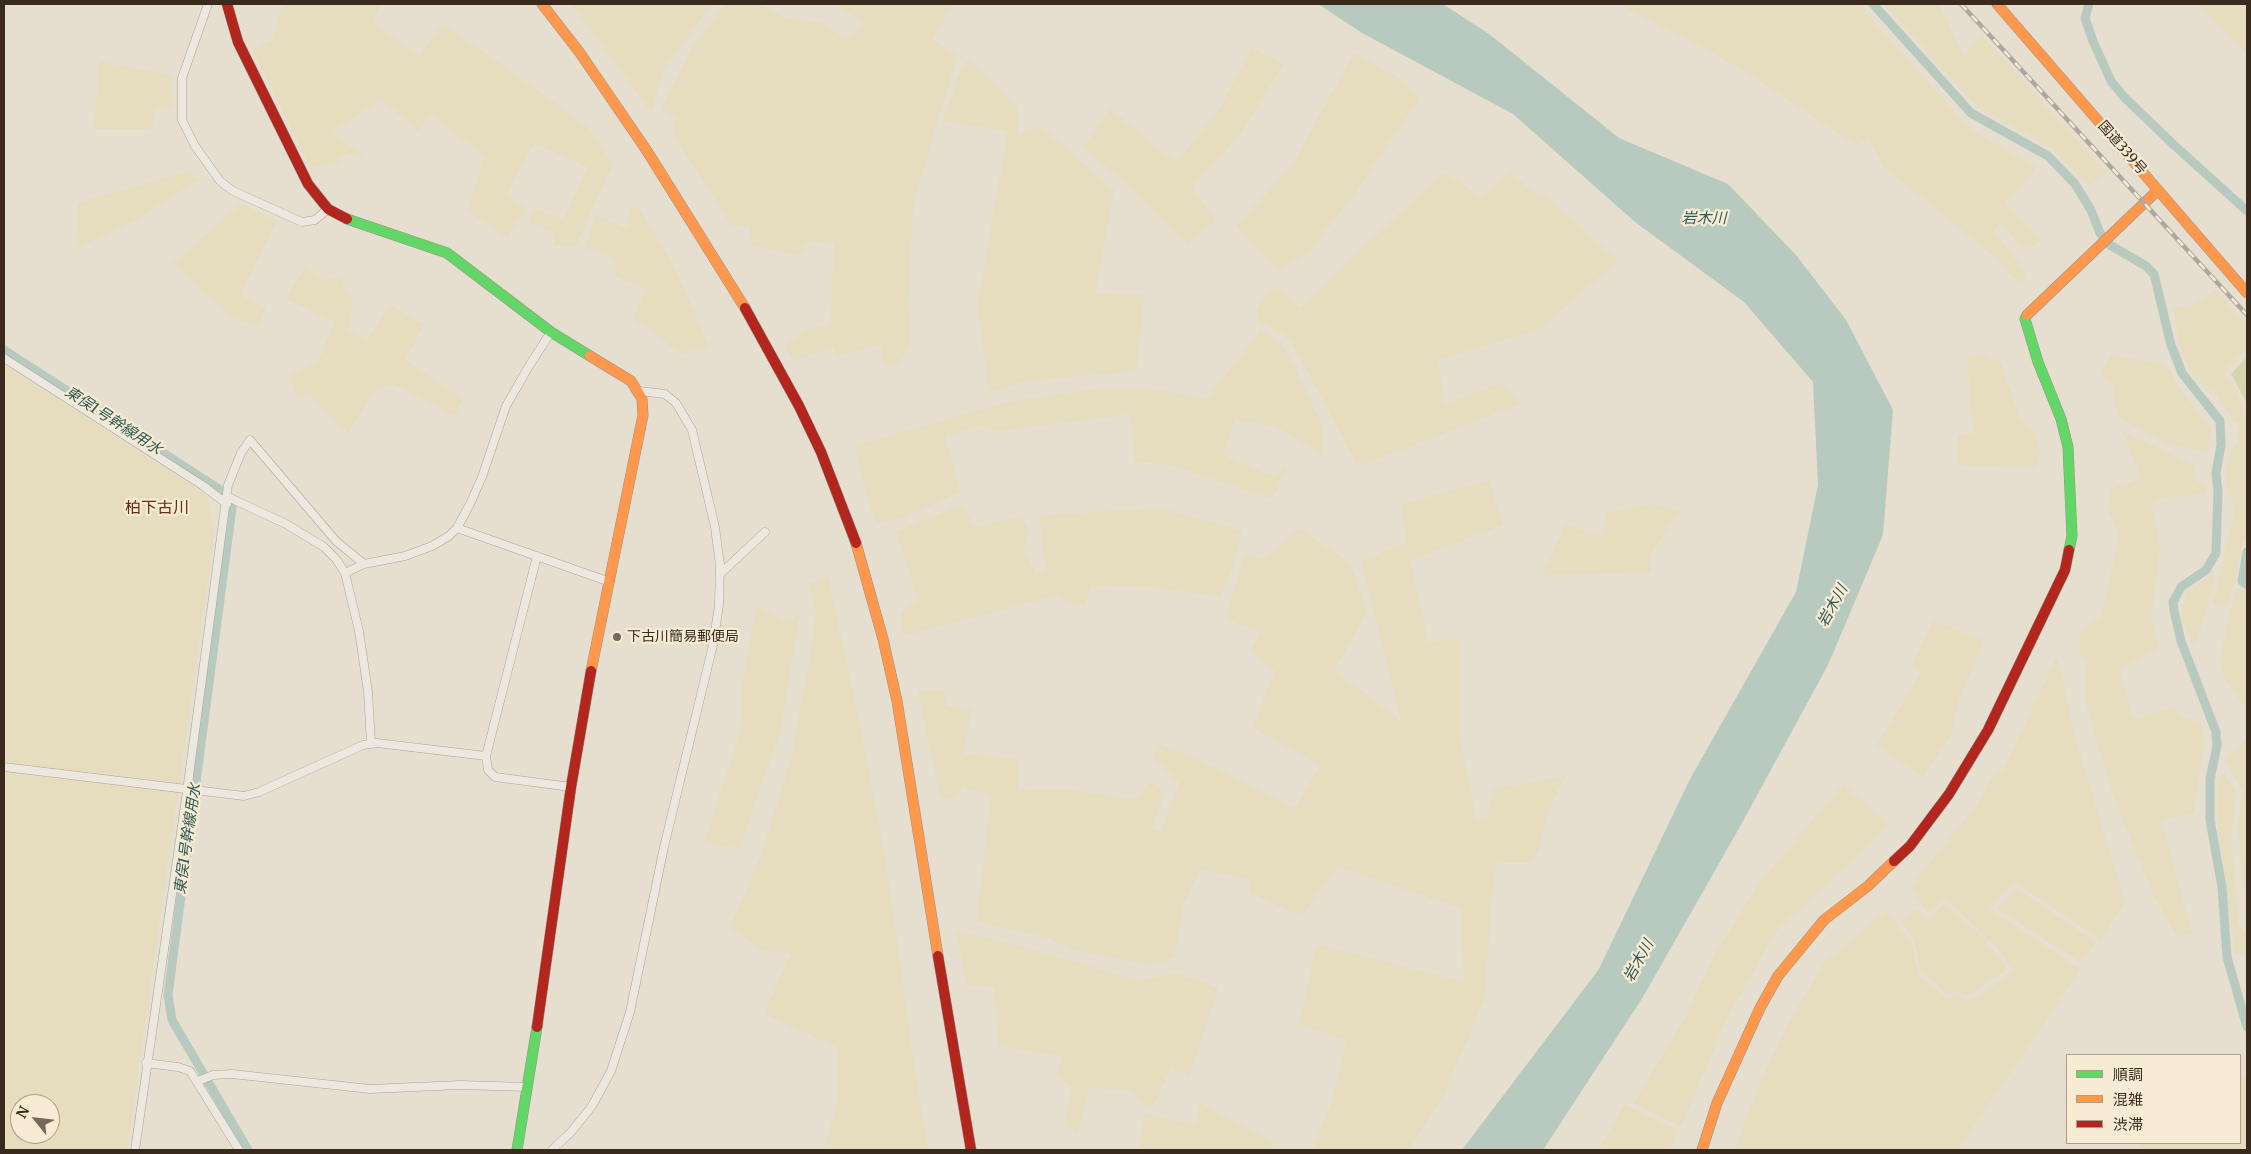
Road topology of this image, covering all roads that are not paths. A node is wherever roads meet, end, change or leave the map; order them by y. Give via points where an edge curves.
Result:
1 (208, 4) edge
2 (227, 4) edge
3 (542, 4) edge
4 (1996, 4) edge
5 (2158, 190) junction
6 (328, 209) junction
7 (2247, 293) edge
8 (551, 332) junction
9 (4, 358) edge
10 (639, 390) junction
11 (228, 500) junction
12 (456, 528) junction
13 (765, 532) dead end
14 (537, 556) junction
15 (364, 564) junction
16 (345, 573) junction
17 (720, 574) junction
18 (610, 582) junction
19 (371, 744) junction
20 (486, 756) junction
21 (4, 767) edge
22 (571, 787) junction
23 (191, 791) junction
24 (146, 1064) junction
25 (203, 1079) junction
26 (527, 1087) junction
27 (135, 1150) edge
28 (239, 1150) edge
29 (517, 1150) edge
30 (552, 1150) edge
31 (971, 1150) edge
32 (1702, 1150) edge

1 - 6 street via 182,78 182,120 195,146 220,181 233,191 302,222 316,220
2 - 6 main road via 238,42 308,184
3 - 31 main road via 647,151 755,325 821,452 859,552 897,701
4 - 5 main road, 国道339号
5 - 7 main road, 国道339号
5 - 32 main road via 2025,319 2068,447 2072,536 2061,579 1988,730 1949,794 1910,846 1868,886 1824,920 1778,976 1717,1103
6 - 8 main road via 357,224 447,253
8 - 10 main road via 631,381
8 - 12 street via 506,406 482,477
9 - 11 street
10 - 17 street via 665,394 676,403 692,430 715,527
10 - 18 main road via 642,424
11 - 15 street via 228,485 250,440 336,542
11 - 16 street via 286,524 324,548
11 - 23 street
12 - 14 street
12 - 15 street via 432,546 405,556
13 - 17 street
14 - 18 street
14 - 20 street
15 - 16 street
16 - 19 street via 359,631 368,692
17 - 30 street via 713,645 664,847 630,1012 611,1071 592,1106
18 - 22 main road
19 - 20 street
19 - 23 street via 244,796
20 - 22 street via 488,770 495,777
21 - 23 street
22 - 26 main road
23 - 24 street
24 - 25 street via 185,1068
24 - 27 street
25 - 26 street via 232,1074 370,1089 460,1085
25 - 28 street
26 - 29 main road

